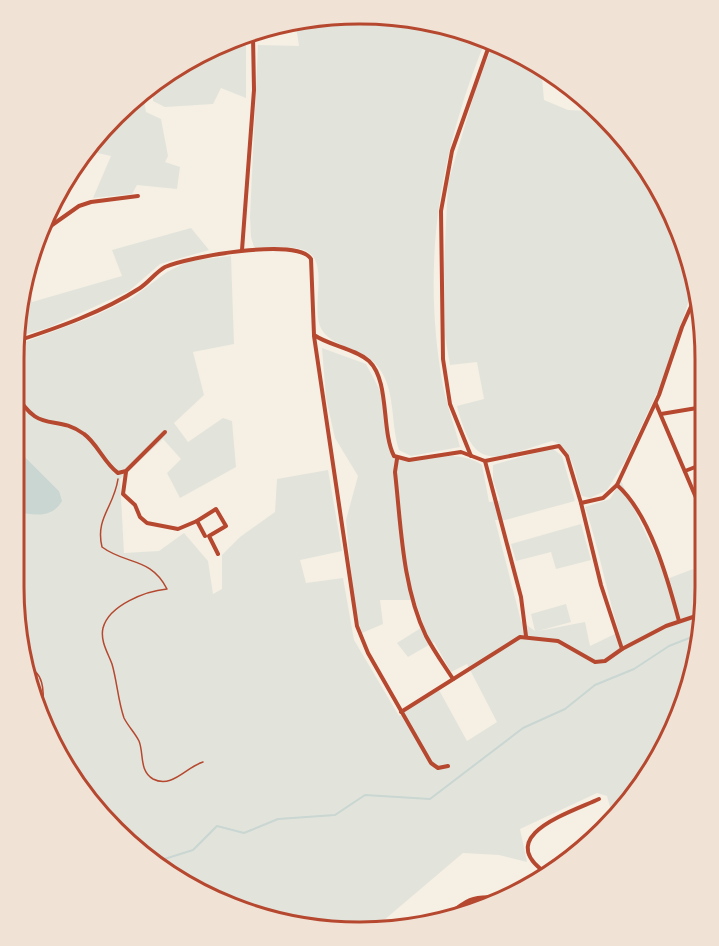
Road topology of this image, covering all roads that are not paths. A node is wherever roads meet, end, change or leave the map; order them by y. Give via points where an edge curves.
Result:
1 (253, 42) edge
2 (488, 50) edge
3 (138, 196) dead end
4 (53, 224) edge
5 (242, 250) junction
6 (691, 308) edge
7 (314, 335) junction
8 (25, 338) edge
9 (656, 403) junction
10 (24, 406) edge
11 (695, 408) edge
12 (661, 414) junction
13 (165, 432) dead end
14 (471, 456) junction
15 (397, 459) junction
16 (485, 461) junction
17 (695, 467) edge
18 (126, 471) junction
19 (685, 471) junction
20 (617, 485) junction
21 (695, 496) edge
22 (581, 503) junction
23 (197, 521) junction
24 (205, 536) dead end
25 (218, 554) dead end
26 (693, 617) edge
27 (679, 621) junction
28 (526, 636) junction
29 (622, 649) junction
30 (453, 679) junction
31 (401, 712) junction
32 (448, 766) dead end
33 (599, 799) dead end
34 (540, 869) edge
35 (486, 897) edge
36 (458, 907) edge

1 - 5 street via 254,90
2 - 14 street via 452,151 441,211 443,360 450,404
3 - 4 street via 79,206
5 - 7 street via 309,254
5 - 8 street via 187,259 162,268 141,287 120,298
6 - 9 street
7 - 15 street via 358,354 374,368 391,448
7 - 31 street via 357,626
9 - 12 street
9 - 20 street
10 - 18 street via 38,420 85,434 118,473
11 - 12 street
12 - 19 street
13 - 18 street
14 - 15 street via 461,452
14 - 16 street
15 - 30 street via 394,472 410,582 427,637
16 - 22 street via 559,446 567,456
16 - 28 street via 522,597
17 - 19 street
18 - 23 street via 123,494 147,523 178,529
19 - 21 street
20 - 22 street via 603,498
20 - 27 street via 633,503 651,540
22 - 29 street
23 - 24 street
23 - 25 street via 216,509 226,526 209,536
26 - 27 street
27 - 29 street
28 - 29 street via 558,641 595,662 605,661
28 - 30 street
30 - 31 street
31 - 32 street via 431,763 438,768
33 - 34 street via 539,827 530,837 529,852
35 - 36 street via 469,898

